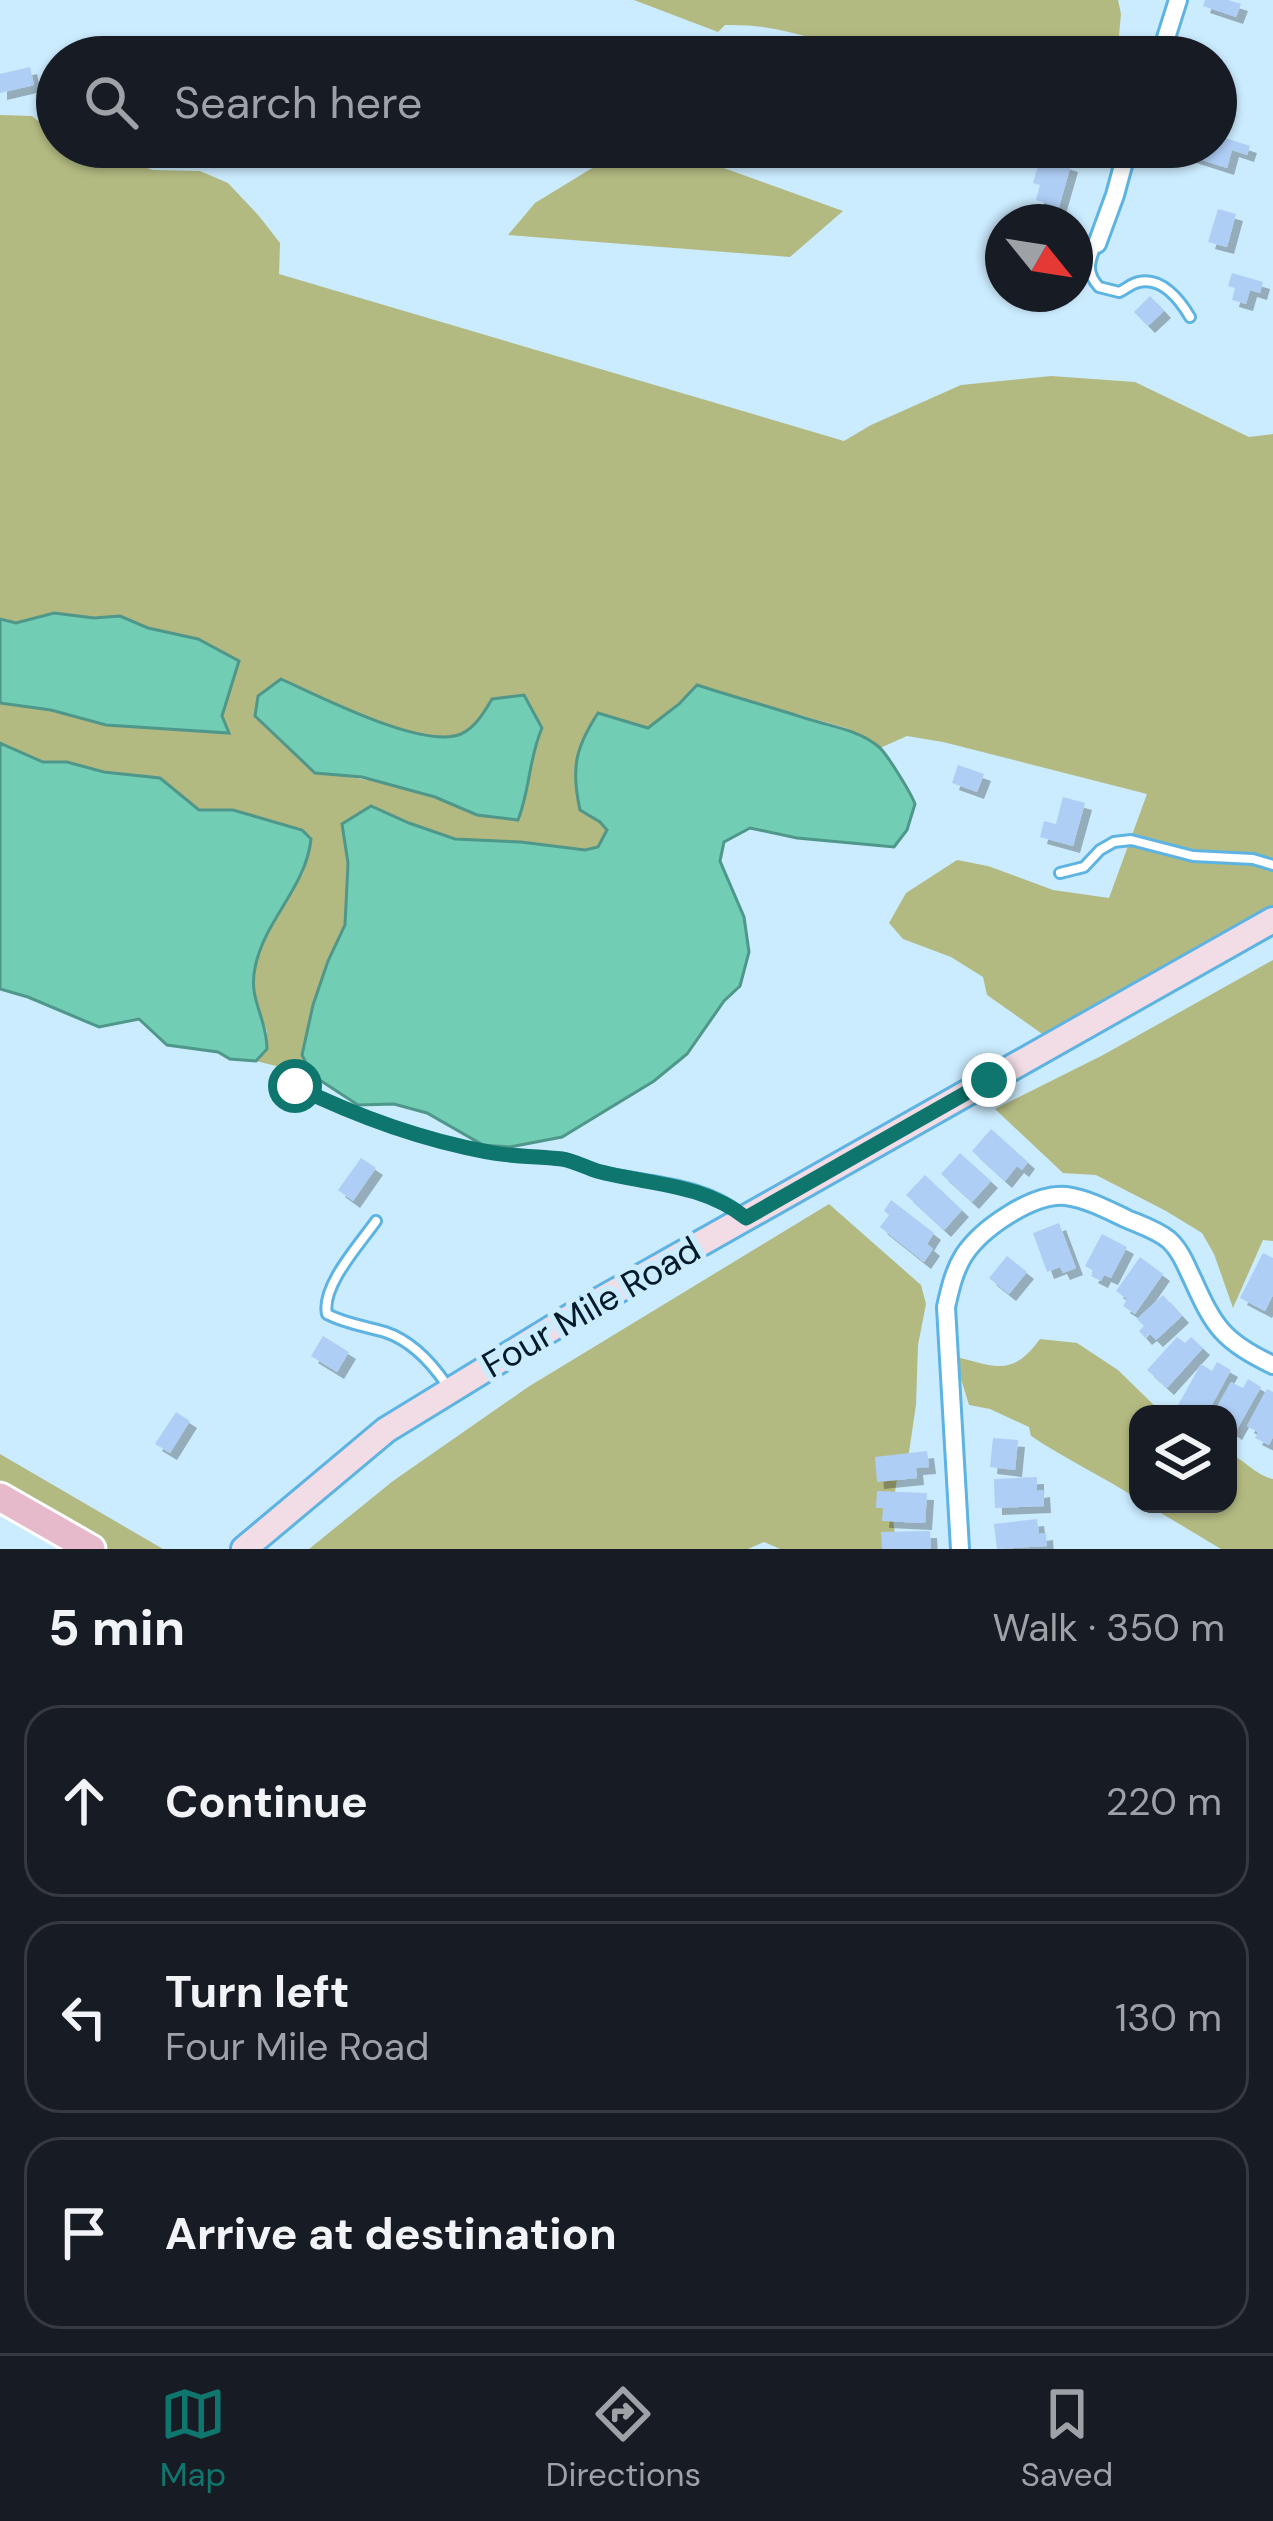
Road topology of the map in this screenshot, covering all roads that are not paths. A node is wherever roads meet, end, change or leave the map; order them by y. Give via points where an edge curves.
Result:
1 (1178, 0) edge
2 (1167, 36) edge
3 (1122, 168) edge
4 (1097, 244) joint
5 (1190, 317) dead end
6 (1273, 865) edge
7 (1060, 873) dead end
8 (1273, 920) edge
9 (295, 1086) dead end
10 (746, 1218) junction
11 (376, 1221) dead end
12 (1273, 1365) edge
13 (450, 1390) junction
14 (0, 1497) edge
15 (91, 1549) edge
16 (244, 1549) edge
17 (960, 1549) edge

1 - 2 street
3 - 4 street
4 - 5 lane via 1089,272 1099,287 1119,292 1140,281 1158,284
6 - 7 lane via 1131,840
8 - 10 main road, Four Mile Road
9 - 10 lane via 456,1145 566,1160 700,1192
10 - 13 main road, Four Mile Road
11 - 13 lane via 327,1294 327,1314 407,1343
12 - 17 street via 1225,1336 1161,1234 1062,1196 1016,1211 965,1254 946,1307
13 - 16 main road, Four Mile Road via 386,1430
14 - 15 main road

